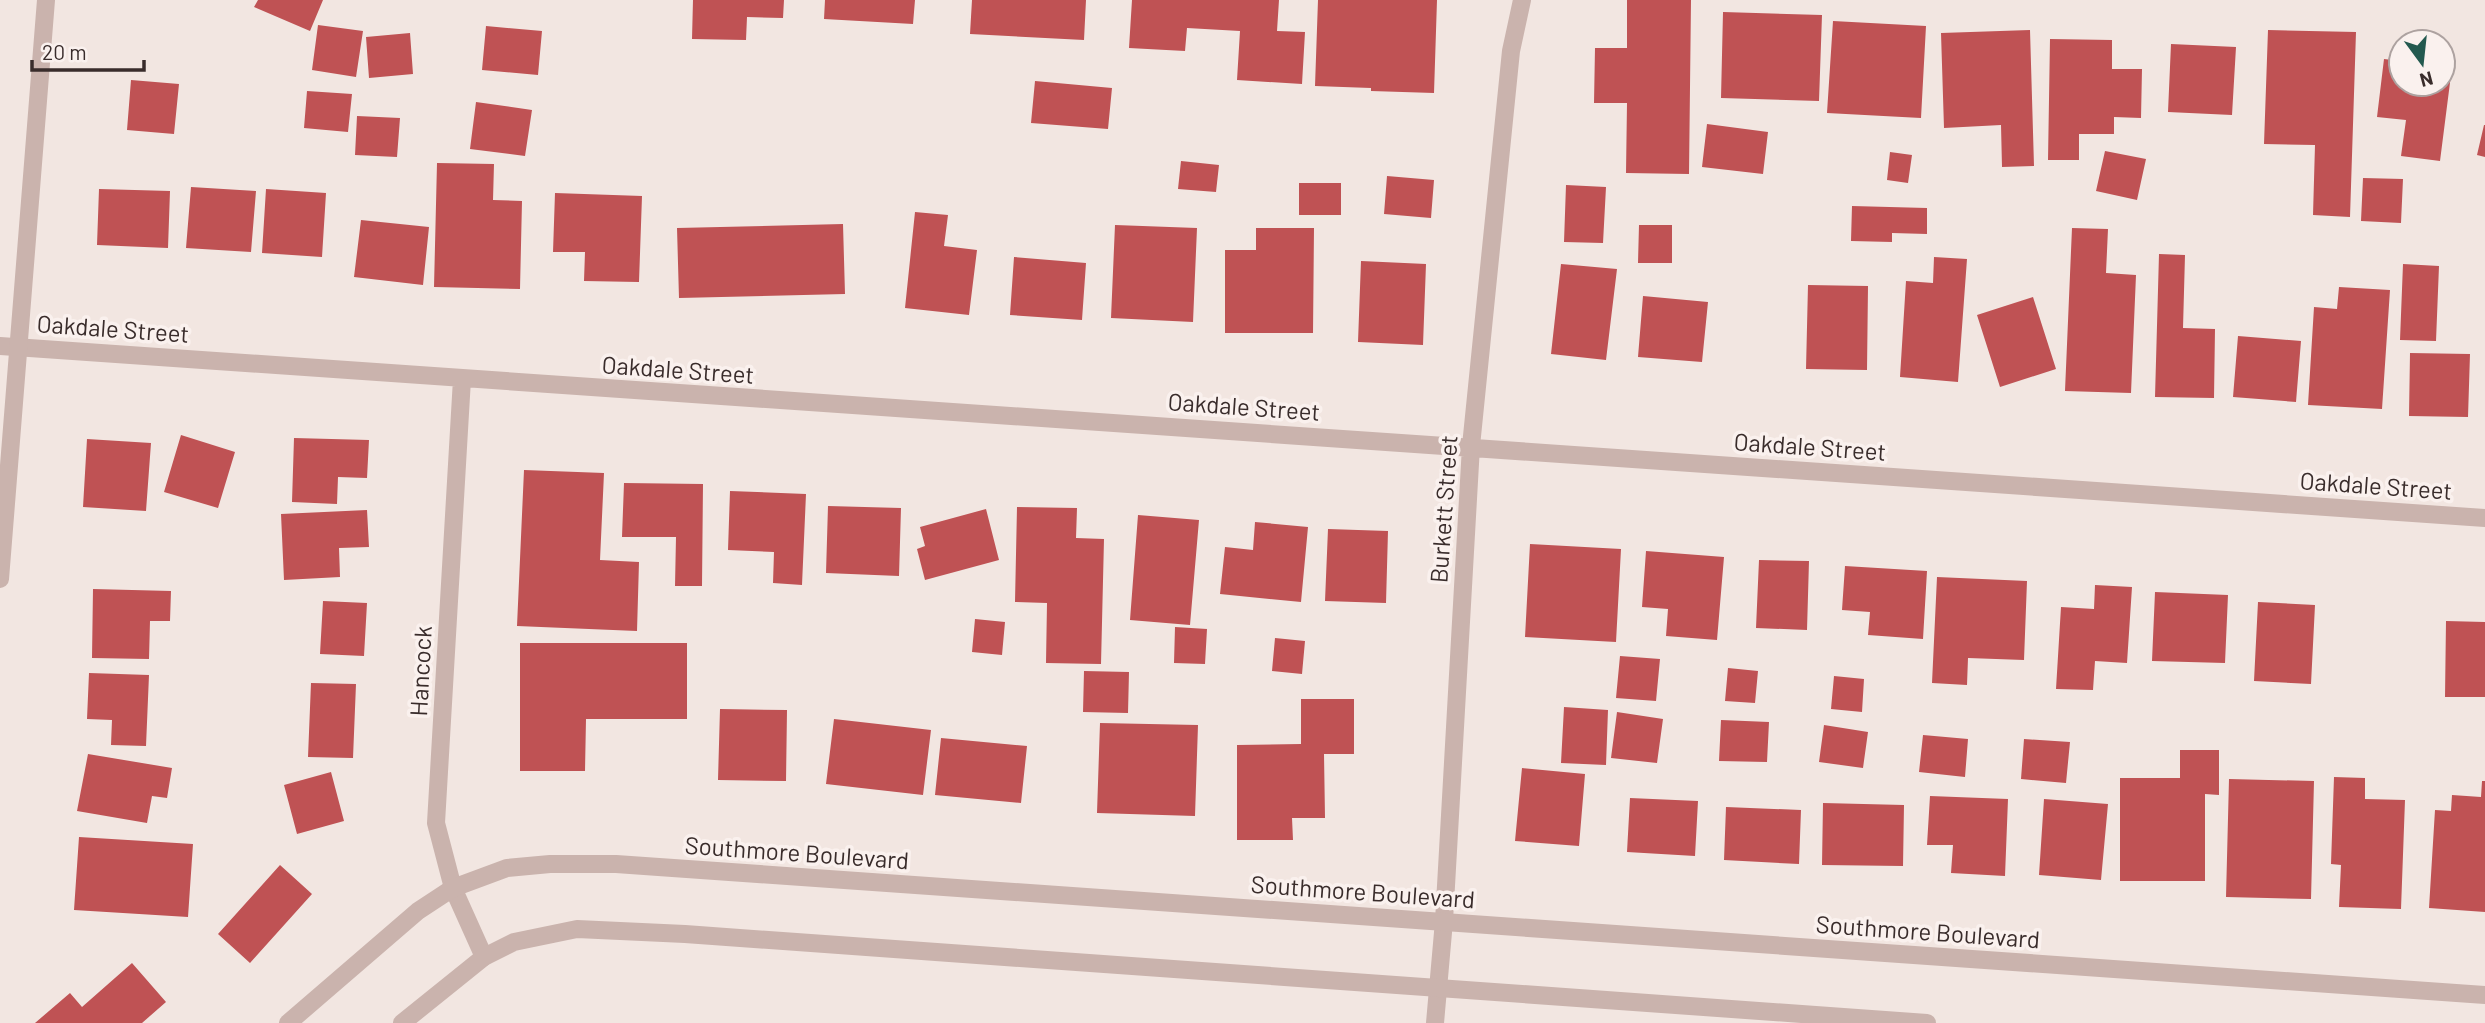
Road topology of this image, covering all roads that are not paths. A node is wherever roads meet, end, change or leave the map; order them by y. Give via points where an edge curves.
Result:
1 (46, 0) edge
2 (1522, 0) edge
3 (9, 346) edge
4 (462, 379) junction
5 (1471, 446) junction
6 (2485, 518) edge
7 (0, 579) edge
8 (453, 888) junction
9 (1444, 921) junction
10 (484, 957) junction
11 (1438, 989) junction
12 (2485, 995) edge
13 (288, 1023) edge
14 (402, 1023) edge
15 (1435, 1023) edge
16 (1927, 1023) edge

1 - 3 street
2 - 5 street, Burkett Street via 1511,51
3 - 4 street, Oakdale Street
3 - 7 street
4 - 5 street, Oakdale Street
4 - 8 street, Hancock via 436,823
5 - 6 street, Oakdale Street
5 - 9 street, Burkett Street
8 - 9 street, Southmore Boulevard via 507,868 616,864
8 - 10 street, Hancock
8 - 13 street, Southmore Boulevard via 418,911
9 - 11 street, Burkett Street
9 - 12 street, Southmore Boulevard
10 - 11 street via 514,942 577,929
10 - 14 street
11 - 15 street, Burkett Street
11 - 16 street

